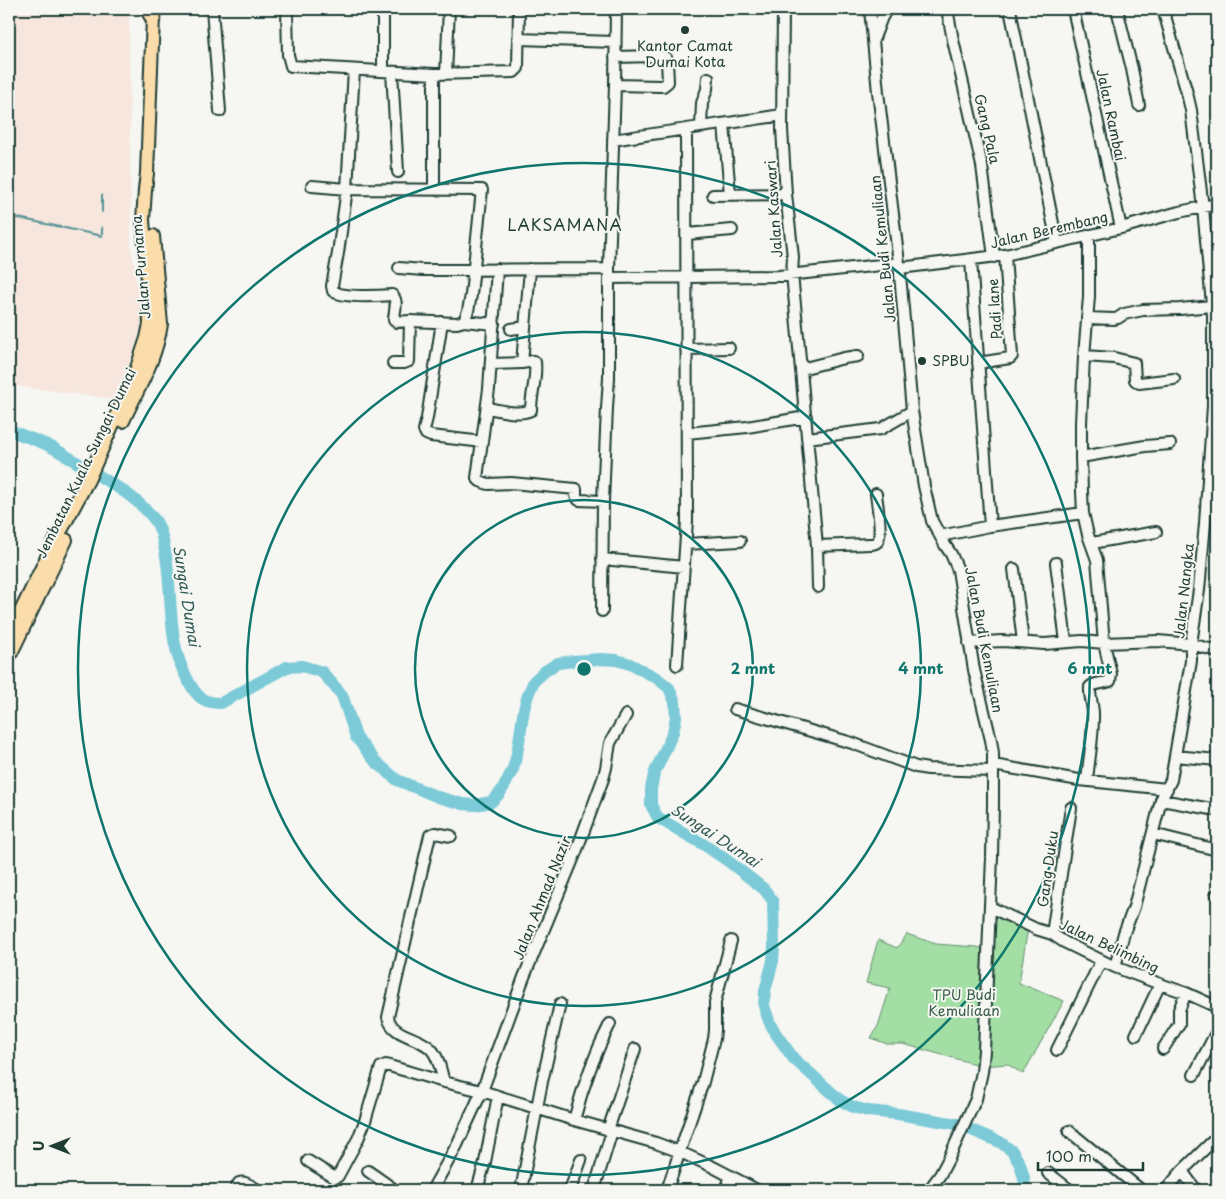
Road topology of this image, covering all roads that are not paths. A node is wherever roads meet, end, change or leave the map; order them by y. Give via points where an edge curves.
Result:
1 (212, 9) edge
2 (287, 9) edge
3 (383, 9) edge
4 (449, 9) edge
5 (519, 9) edge
6 (616, 9) edge
7 (783, 9) edge
8 (870, 9) edge
9 (887, 9) edge
10 (947, 9) edge
11 (1010, 9) edge
12 (1073, 9) edge
13 (1117, 9) edge
14 (1163, 9) edge
15 (152, 11) edge
16 (518, 38) junction
17 (872, 41) junction
18 (615, 42) junction
19 (615, 57) junction
20 (354, 70) junction
21 (387, 72) junction
22 (434, 74) junction
23 (446, 74) junction
24 (708, 78) dead end
25 (615, 86) junction
26 (1139, 105) dead end
27 (220, 111) dead end
28 (782, 114) junction
29 (724, 124) junction
30 (702, 128) junction
31 (686, 129) junction
32 (613, 140) junction
33 (398, 172) dead end
34 (312, 186) dead end
35 (347, 189) junction
36 (434, 190) junction
37 (730, 194) junction
38 (786, 194) junction
39 (713, 195) dead end
40 (1217, 204) edge
41 (1203, 208) junction
42 (1121, 228) junction
43 (732, 230) dead end
44 (687, 234) junction
45 (1089, 235) junction
46 (1056, 243) junction
47 (999, 256) junction
48 (970, 260) junction
49 (899, 266) junction
50 (399, 268) dead end
51 (497, 269) junction
52 (530, 269) junction
53 (474, 270) junction
54 (609, 274) junction
55 (792, 274) junction
56 (686, 278) junction
57 (1212, 306) junction
58 (1087, 318) junction
59 (410, 321) junction
60 (464, 321) junction
61 (442, 322) junction
62 (500, 327) junction
63 (525, 327) junction
64 (729, 348) dead end
65 (686, 349) junction
66 (148, 354) joint
67 (858, 356) dead end
68 (1084, 356) junction
69 (393, 363) dead end
70 (522, 363) junction
71 (978, 363) junction
72 (491, 364) junction
73 (801, 369) junction
74 (1174, 379) dead end
75 (487, 408) junction
76 (912, 411) junction
77 (805, 412) junction
78 (686, 433) junction
79 (807, 438) junction
80 (482, 442) junction
81 (1170, 444) dead end
82 (1081, 457) junction
83 (876, 494) dead end
84 (603, 501) junction
85 (1083, 513) junction
86 (990, 526) junction
87 (1156, 532) dead end
88 (940, 536) junction
89 (740, 541) dead end
90 (1092, 543) junction
91 (686, 544) junction
92 (818, 546) junction
93 (602, 559) junction
94 (1056, 563) dead end
95 (684, 567) junction
96 (1014, 569) dead end
97 (41, 580) junction
98 (818, 587) dead end
99 (602, 610) dead end
100 (9, 633) edge
101 (1022, 642) junction
102 (1066, 642) junction
103 (969, 643) junction
104 (1104, 643) junction
105 (1191, 644) junction
106 (1217, 651) edge
107 (9, 657) edge
108 (677, 665) dead end
109 (735, 709) dead end
110 (626, 715) dead end
111 (1175, 756) junction
112 (1217, 760) edge
113 (993, 768) junction
114 (1087, 780) junction
115 (1167, 789) junction
116 (1161, 800) junction
117 (1072, 808) dead end
118 (1217, 810) edge
119 (1153, 834) junction
120 (451, 836) dead end
121 (1217, 850) edge
122 (990, 907) junction
123 (1052, 934) junction
124 (731, 941) dead end
125 (1101, 960) junction
126 (1115, 967) junction
127 (1160, 984) junction
128 (1186, 993) junction
129 (560, 1004) dead end
130 (1217, 1007) edge
131 (610, 1024) dead end
132 (1217, 1031) edge
133 (1136, 1035) dead end
134 (636, 1049) dead end
135 (1162, 1049) dead end
136 (1057, 1050) dead end
137 (1194, 1075) dead end
138 (444, 1082) junction
139 (482, 1091) junction
140 (498, 1096) junction
141 (537, 1108) junction
142 (574, 1120) junction
143 (610, 1130) junction
144 (1069, 1131) dead end
145 (1217, 1137) edge
146 (680, 1152) junction
147 (581, 1160) dead end
148 (308, 1161) dead end
149 (368, 1171) dead end
150 (1182, 1171) junction
151 (1048, 1173) dead end
152 (731, 1176) junction
153 (235, 1190) edge
154 (258, 1190) edge
155 (395, 1190) edge
156 (432, 1190) edge
157 (477, 1190) edge
158 (521, 1190) edge
159 (570, 1190) edge
160 (594, 1190) edge
161 (667, 1190) edge
162 (726, 1190) edge
163 (757, 1190) edge
164 (929, 1190) edge
165 (1070, 1190) edge
166 (1141, 1190) edge
167 (1166, 1190) edge
168 (1196, 1190) edge

1 - 27 street
2 - 20 street via 291,66
3 - 21 street
4 - 23 street
5 - 16 street
6 - 18 street
7 - 28 street, Jalan Kaswari
8 - 17 street, Jalan Budi Kemuliaan
9 - 17 street, Jalan Budi Kemuliaan
10 - 47 street, Gang Pala
11 - 46 street
12 - 42 street, Jalan Rambai
13 - 26 street
14 - 41 street, Jalan Nangka via 1190,103
15 - 66 main road, Jalan Purnama via 144,190 150,324
16 - 18 street
16 - 23 street via 518,68 514,72
17 - 49 street, Jalan Budi Kemuliaan
18 - 19 street
19 - 25 street
19 - 25 street via 665,57 668,82 664,86
20 - 21 street
20 - 35 street
21 - 22 street
21 - 33 street
22 - 23 street
22 - 36 street
24 - 30 street via 702,103
25 - 32 street
28 - 29 street
28 - 38 street, Jalan Kaswari
29 - 30 street
29 - 37 street
30 - 31 street
31 - 32 street
31 - 44 street
32 - 54 street
34 - 35 street
35 - 36 street
35 - 59 street via 333,291 340,294 392,295 396,301 394,320
36 - 53 street via 482,190
37 - 38 street
37 - 39 street
38 - 55 street, Jalan Kaswari
40 - 41 street, Jalan Berembang
41 - 42 street, Jalan Berembang
41 - 57 street, Jalan Nangka
42 - 45 street, Jalan Berembang
43 - 44 street
44 - 56 street
45 - 46 street, Jalan Berembang
45 - 58 street
46 - 47 street, Jalan Berembang
47 - 48 street, Jalan Berembang
47 - 71 street, Padi lane via 1012,356
48 - 49 street, Jalan Berembang
48 - 71 street
49 - 55 street, Jalan Berembang
49 - 76 street, Jalan Budi Kemuliaan
50 - 53 street, Jalan Berembang
51 - 52 street, Jalan Berembang
51 - 53 street, Jalan Berembang
51 - 62 street
52 - 54 street, Jalan Berembang
52 - 63 street
53 - 60 street
54 - 56 street, Jalan Berembang
54 - 84 street via 609,378
55 - 56 street, Jalan Berembang
55 - 73 street, Jalan Kaswari
56 - 65 street
57 - 58 street via 1143,310 1118,318
57 - 105 street, Jalan Nangka via 1213,406 1199,590
58 - 68 street
59 - 61 street
59 - 69 street via 409,361
60 - 61 street
60 - 62 street
61 - 80 street via 424,430 431,436
62 - 63 street
62 - 72 street
63 - 70 street
64 - 65 street
65 - 78 street
66 - 97 main road, Jembatan Kuala Sungai Dumai via 135,374
67 - 73 street
68 - 74 street via 1134,362 1135,380 1139,383
68 - 82 street
70 - 72 street
70 - 75 street via 533,361 536,365 531,410 522,413
71 - 86 street
72 - 75 street
73 - 77 street, Jalan Kaswari
75 - 80 street
76 - 79 street via 881,429
76 - 88 street, Jalan Budi Kemuliaan via 927,502
77 - 78 street via 747,427
77 - 79 street, Jalan Kaswari
78 - 91 street
79 - 92 street, Jalan Kaswari
80 - 84 street via 477,474 480,482 576,489 579,500
81 - 82 street
82 - 85 street
83 - 92 street via 880,526 878,541
84 - 93 street
85 - 86 street
85 - 90 street
86 - 88 street
87 - 90 street
88 - 103 street, Jalan Budi Kemuliaan via 958,570
89 - 91 street
90 - 104 street via 1098,560
91 - 95 street
92 - 98 street, Jalan Kaswari
93 - 95 street
93 - 99 street
94 - 102 street
95 - 108 street
96 - 101 street
97 - 100 main road
97 - 107 main road
101 - 102 street
101 - 103 street
102 - 104 street
103 - 113 street, Jalan Budi Kemuliaan via 991,740
104 - 105 street
104 - 114 street via 1111,678 1090,687 1094,719
105 - 106 street
105 - 111 street, Jalan Nangka
109 - 113 street via 852,743 916,767
110 - 139 street, Jalan Ahmad Nazir via 610,743 604,779
111 - 112 street
111 - 115 street, Jalan Nangka
113 - 114 street
113 - 122 street, Jalan Budi Kemuliaan
114 - 115 street
115 - 116 street, Jalan Nangka
116 - 118 street
116 - 119 street, Jalan Nangka
117 - 123 street, Gang Duku
119 - 121 street
119 - 126 street, Jalan Nangka
120 - 138 street via 430,835 388,1017 395,1029 433,1050
122 - 123 street, Jalan Belimbing via 1036,930
122 - 164 street, Jalan Budi Kemuliaan via 979,1089 956,1143
123 - 125 street, Jalan Belimbing
124 - 146 street via 715,1002 714,1039
125 - 126 street, Jalan Belimbing
125 - 136 street
126 - 127 street, Jalan Belimbing
127 - 128 street, Jalan Belimbing
127 - 133 street
128 - 130 street, Jalan Belimbing
128 - 135 street via 1179,1010 1179,1024
129 - 141 street
131 - 142 street via 589,1069
132 - 137 street
134 - 143 street
138 - 139 street
138 - 148 street via 383,1065 358,1139 337,1178
139 - 140 street
139 - 156 street, Jalan Ahmad Nazir
140 - 141 street
140 - 157 street
141 - 142 street
141 - 158 street
142 - 143 street
143 - 146 street
143 - 160 street
144 - 166 street
145 - 150 street
146 - 152 street
146 - 161 street
147 - 159 street
149 - 155 street
150 - 167 street
150 - 168 street
151 - 165 street
152 - 162 street
152 - 163 street
153 - 154 street via 241,1182

